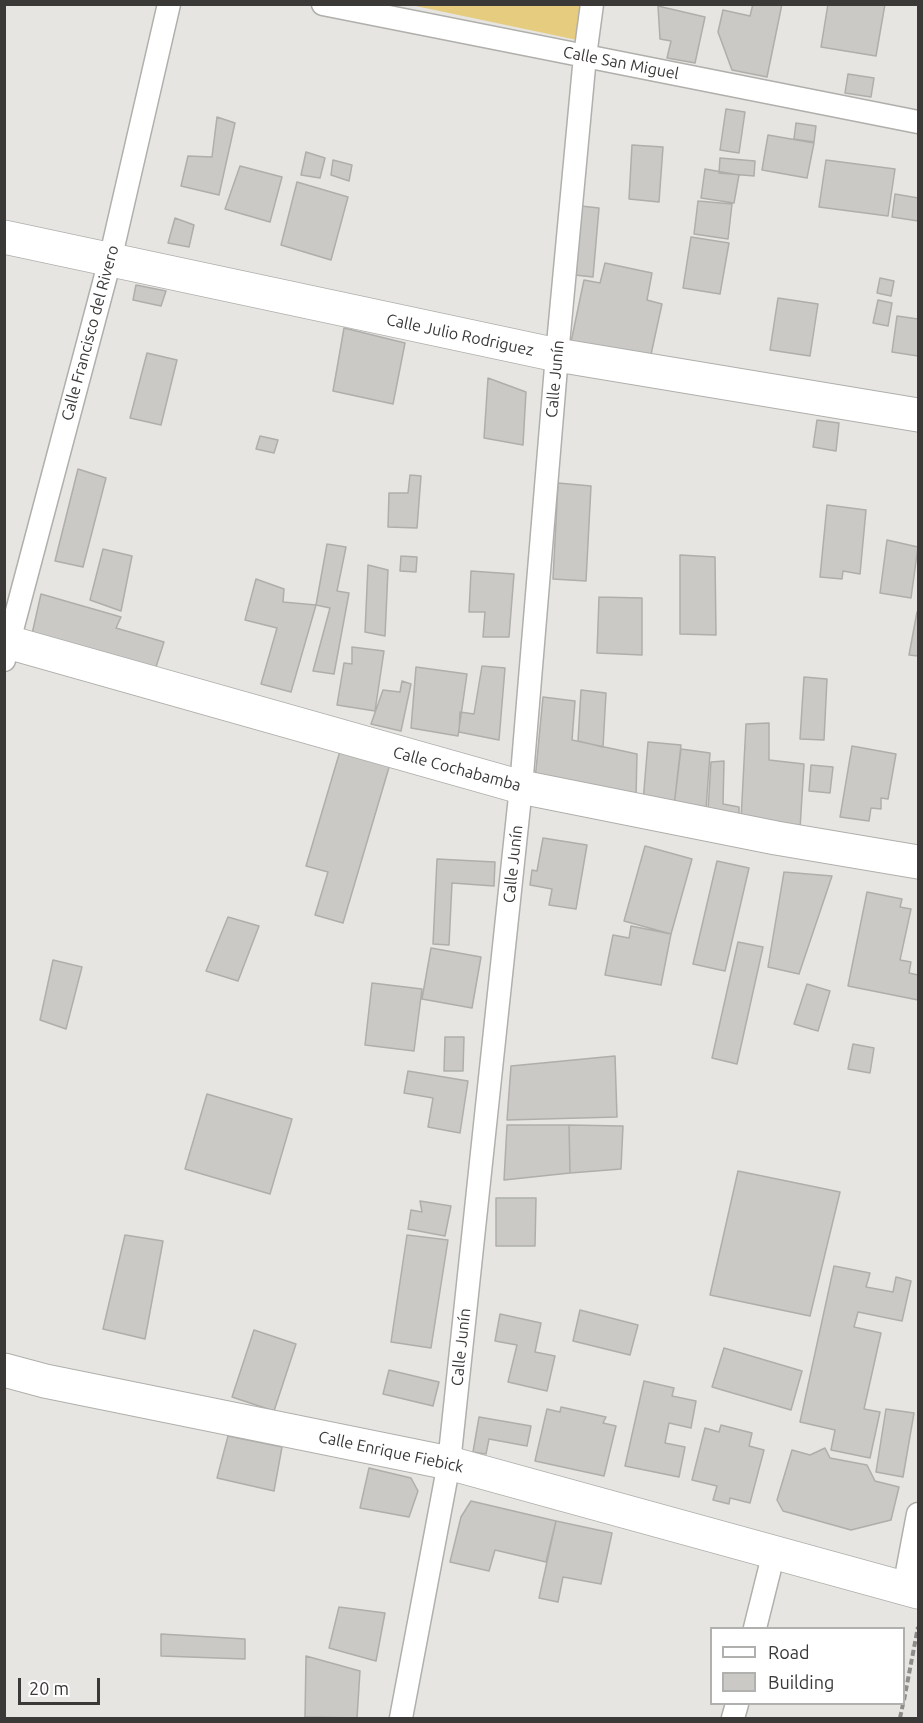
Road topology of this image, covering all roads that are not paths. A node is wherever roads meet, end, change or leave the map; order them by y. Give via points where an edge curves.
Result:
1 (169, 4) edge
2 (324, 4) edge
3 (592, 4) edge
4 (585, 56) junction
5 (918, 122) edge
6 (4, 237) edge
7 (110, 260) junction
8 (557, 355) junction
9 (918, 415) edge
10 (6, 648) edge
11 (522, 787) junction
12 (918, 862) edge
13 (4, 1370) edge
14 (449, 1463) junction
15 (918, 1514) edge
16 (774, 1552) junction
17 (911, 1590) edge
18 (755, 1627) edge
19 (401, 1719) edge

1 - 7 street, Calle Francisco del Rivero
2 - 4 street, Calle San Miguel
3 - 4 street, Calle Junín
4 - 5 street, Calle San Miguel
4 - 8 street, Calle Junín
6 - 7 main road, Calle Julio Rodriguez
7 - 8 main road, Calle Julio Rodriguez
7 - 10 street, Calle Francisco del Rivero
8 - 9 main road, Calle Julio Rodriguez
8 - 11 street, Calle Junín
10 - 11 main road, Calle Cochabamba
11 - 12 main road, Calle Cochabamba
11 - 14 street, Calle Junín
13 - 14 main road, Calle Enrique Fiebick
14 - 16 main road, Calle Enrique Fiebick
14 - 19 street, Calle Junín
15 - 17 street
16 - 17 main road, Calle Enrique Fiebick
16 - 18 street

